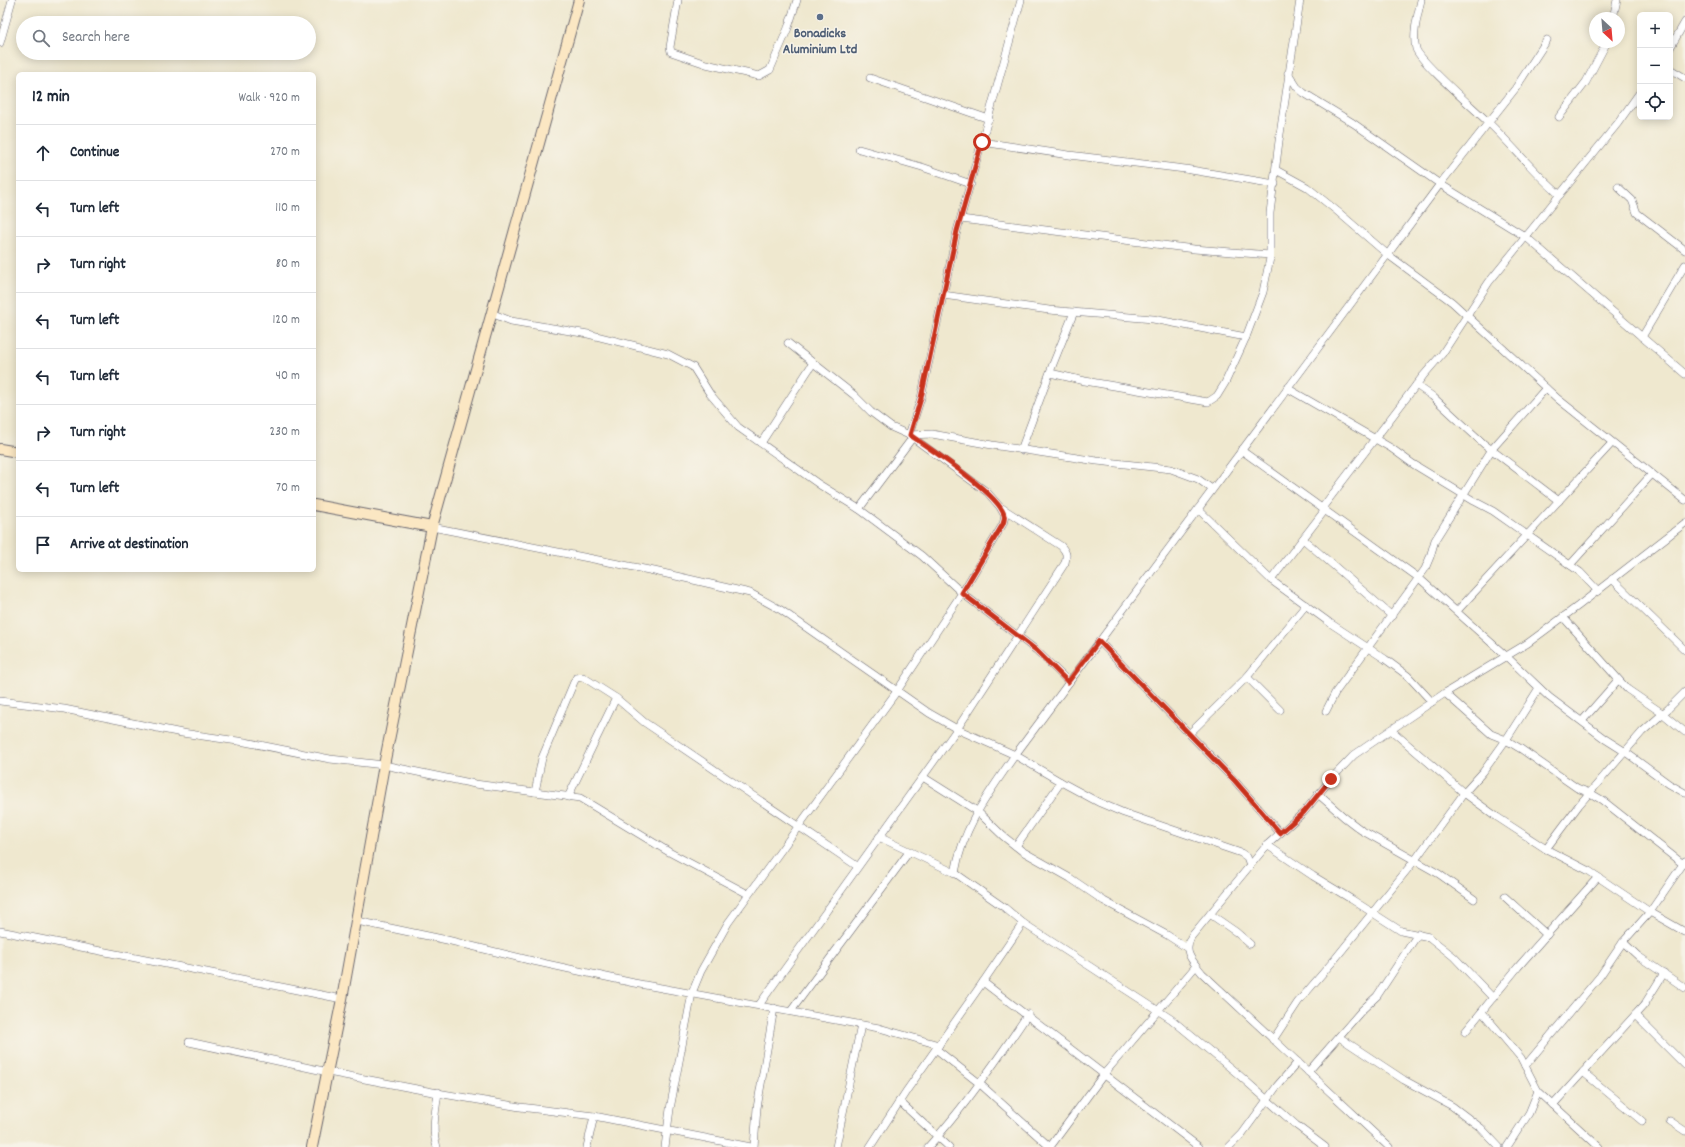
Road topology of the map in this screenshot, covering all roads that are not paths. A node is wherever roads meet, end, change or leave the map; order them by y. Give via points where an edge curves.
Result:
1 (12, 0) edge
2 (580, 0) edge
3 (678, 0) edge
4 (797, 0) edge
5 (1021, 0) edge
6 (1300, 0) edge
7 (1421, 0) edge
8 (1617, 0) edge
9 (1614, 12) edge
10 (1685, 22) edge
11 (1, 39) edge
12 (1547, 40) dead end
13 (1673, 43) edge
14 (1604, 48) edge
15 (1673, 71) edge
16 (1288, 73) junction
17 (870, 78) dead end
18 (1685, 78) edge
19 (1637, 96) edge
20 (1559, 117) dead end
21 (989, 118) junction
22 (1489, 122) junction
23 (982, 142) junction
24 (859, 149) dead end
25 (1276, 170) junction
26 (971, 184) junction
27 (1275, 184) junction
28 (1440, 184) junction
29 (1618, 187) dead end
30 (1560, 195) junction
31 (961, 219) junction
32 (1526, 237) junction
33 (1685, 250) edge
34 (1388, 254) junction
35 (1270, 255) junction
36 (1685, 265) edge
37 (943, 295) junction
38 (1074, 312) junction
39 (491, 313) junction
40 (1467, 316) junction
41 (1642, 337) junction
42 (1246, 338) junction
43 (788, 343) dead end
44 (813, 363) junction
45 (1050, 373) junction
46 (1685, 374) edge
47 (1416, 385) junction
48 (1287, 388) junction
49 (1546, 388) junction
50 (911, 436) junction
51 (1376, 439) junction
52 (761, 443) junction
53 (1612, 443) junction
54 (0, 449) edge
55 (1492, 449) junction
56 (1021, 450) junction
57 (1241, 450) junction
58 (16, 452) edge
59 (1652, 474) junction
60 (1212, 489) junction
61 (1464, 494) junction
62 (1685, 500) edge
63 (1559, 501) junction
64 (316, 505) edge
65 (1000, 507) junction
66 (860, 509) junction
67 (1198, 509) junction
68 (1323, 509) junction
69 (1685, 523) edge
70 (432, 527) junction
71 (1527, 535) junction
72 (1303, 539) junction
73 (1570, 565) junction
74 (1419, 578) junction
75 (1612, 579) junction
76 (1271, 580) junction
77 (1598, 591) junction
78 (962, 593) junction
79 (1306, 605) junction
80 (1457, 612) junction
81 (1392, 616) junction
82 (1564, 617) junction
83 (1018, 635) junction
84 (1099, 641) junction
85 (1367, 647) junction
86 (1685, 650) edge
87 (1506, 656) junction
88 (1247, 678) junction
89 (1618, 680) junction
90 (1068, 682) junction
91 (1539, 688) junction
92 (897, 691) junction
93 (1685, 692) edge
94 (1445, 693) junction
95 (616, 698) junction
96 (0, 701) edge
97 (1432, 702) junction
98 (1280, 710) dead end
99 (1326, 711) dead end
100 (1662, 713) junction
101 (1582, 721) junction
102 (957, 728) junction
103 (1392, 730) junction
104 (1685, 732) edge
105 (1190, 734) junction
106 (1506, 740) junction
107 (1624, 751) junction
108 (1015, 755) junction
109 (384, 766) junction
110 (923, 777) junction
111 (1061, 782) junction
112 (535, 792) junction
113 (1590, 792) junction
114 (1464, 793) junction
115 (1685, 793) edge
116 (1318, 794) junction
117 (568, 797) junction
118 (977, 811) junction
119 (799, 826) junction
120 (1280, 833) junction
121 (879, 837) junction
122 (1267, 845) junction
123 (1016, 846) junction
124 (1546, 849) junction
125 (909, 852) junction
126 (1415, 860) junction
127 (1684, 862) edge
128 (1250, 865) junction
129 (858, 866) junction
130 (955, 873) junction
131 (1598, 877) junction
132 (748, 894) junction
133 (1505, 897) dead end
134 (1474, 899) dead end
135 (1372, 912) junction
136 (1650, 912) junction
137 (1210, 914) junction
138 (357, 921) junction
139 (1023, 923) junction
140 (0, 931) edge
141 (1685, 932) edge
142 (1418, 934) junction
143 (1547, 935) junction
144 (1623, 942) junction
145 (1250, 944) dead end
146 (1187, 948) junction
147 (1196, 966) junction
148 (1664, 973) junction
149 (983, 982) junction
150 (1685, 988) edge
151 (692, 993) junction
152 (1493, 998) junction
153 (342, 999) junction
154 (759, 1005) junction
155 (774, 1008) junction
156 (791, 1011) junction
157 (1159, 1011) junction
158 (1482, 1012) junction
159 (1028, 1014) junction
160 (1635, 1015) junction
161 (861, 1024) junction
162 (1465, 1032) dead end
163 (1339, 1037) junction
164 (1273, 1040) junction
165 (189, 1042) dead end
166 (937, 1047) junction
167 (1298, 1062) junction
168 (1685, 1065) edge
169 (1525, 1066) junction
170 (328, 1072) junction
171 (1308, 1072) junction
172 (1583, 1072) junction
173 (1104, 1074) junction
174 (979, 1083) junction
175 (1538, 1091) junction
176 (438, 1092) junction
177 (1268, 1100) junction
178 (899, 1101) junction
179 (1553, 1105) junction
180 (594, 1116) junction
181 (1642, 1121) dead end
182 (1670, 1121) dead end
183 (667, 1130) junction
184 (1685, 1131) edge
185 (938, 1136) junction
186 (312, 1147) edge
187 (437, 1147) edge
188 (587, 1147) edge
189 (665, 1147) edge
190 (752, 1147) edge
191 (836, 1147) edge
192 (870, 1147) edge
193 (928, 1147) edge
194 (949, 1147) edge
195 (1050, 1147) edge
196 (1198, 1147) edge
197 (1229, 1147) edge
198 (1325, 1147) edge
199 (1389, 1147) edge
200 (1499, 1147) edge
201 (1507, 1147) edge
202 (1599, 1147) edge

1 - 11 street
2 - 39 street
3 - 4 street via 671,52 706,64 759,76 770,70
5 - 21 street
6 - 16 street
7 - 22 street via 1415,41 1417,50 1428,64
8 - 9 street
10 - 13 street
12 - 22 street via 1515,89
14 - 20 street via 1586,82
15 - 18 street
16 - 25 street
16 - 28 street via 1301,90
17 - 21 street
19 - 30 street
21 - 23 street
22 - 28 street
22 - 30 street
23 - 26 street
23 - 27 street via 1185,169
24 - 26 street
25 - 27 street
25 - 34 street via 1307,187
26 - 31 street
27 - 35 street via 1270,213
28 - 32 street
28 - 34 street
29 - 33 street via 1632,200 1637,213
30 - 32 street
31 - 35 street via 1186,248
31 - 37 street
32 - 40 street via 1489,282
32 - 41 street
34 - 40 street
34 - 48 street
35 - 42 street via 1263,292
36 - 41 street
37 - 38 street
37 - 50 street
38 - 42 street via 1153,319
38 - 45 street
39 - 52 street via 511,321 588,334 668,354 693,368 710,394 738,427
39 - 70 street
40 - 47 street via 1442,354
40 - 49 street
41 - 46 street
42 - 45 street via 1225,383 1217,396 1208,402 1085,382
43 - 44 street
44 - 50 street via 891,427
44 - 52 street
45 - 56 street
47 - 51 street
47 - 55 street
48 - 51 street
48 - 57 street
49 - 53 street
49 - 55 street
50 - 56 street via 932,434
50 - 65 street via 987,492
50 - 66 street
51 - 61 street
51 - 68 street
52 - 66 street via 820,485
53 - 59 street
53 - 63 street
54 - 58 street
55 - 61 street
55 - 63 street
56 - 60 street via 1172,469 1198,479
57 - 60 street
57 - 68 street
59 - 62 street
59 - 73 street
60 - 67 street
61 - 71 street
61 - 74 street via 1435,540
63 - 71 street
64 - 70 street
65 - 78 street via 1005,516 1003,524
65 - 83 street via 1061,546 1067,556
66 - 78 street via 922,556
67 - 76 street
67 - 84 street
68 - 72 street
68 - 74 street
69 - 75 street
70 - 92 street via 654,571 750,593 781,610
70 - 109 street
71 - 73 street
71 - 80 street
72 - 76 street
72 - 81 street
73 - 77 street
74 - 80 street
74 - 81 street
75 - 77 street
75 - 86 street
76 - 79 street
77 - 82 street
78 - 83 street
78 - 92 street
79 - 85 street
79 - 88 street
80 - 87 street
81 - 85 street
82 - 87 street
82 - 89 street
83 - 90 street
83 - 102 street
84 - 90 street
84 - 105 street
85 - 97 street via 1408,676
85 - 99 street via 1335,693
87 - 91 street
87 - 94 street
88 - 98 street
88 - 105 street
89 - 100 street
89 - 101 street
90 - 108 street
91 - 101 street
91 - 106 street
92 - 102 street
92 - 119 street
93 - 100 street
94 - 97 street
94 - 106 street via 1491,734
95 - 112 street via 583,678 576,678 542,758
95 - 117 street
95 - 119 street via 644,722
96 - 109 street via 64,709 182,733
97 - 103 street
100 - 104 street
100 - 107 street
101 - 107 street via 1605,740
102 - 108 street
102 - 110 street
103 - 114 street
103 - 116 street via 1354,755
105 - 120 street
106 - 113 street via 1577,788
106 - 114 street
107 - 113 street
107 - 115 street
108 - 111 street
108 - 118 street
109 - 112 street via 476,784
109 - 138 street
110 - 118 street
110 - 121 street
111 - 123 street
111 - 128 street via 1124,813 1241,853
112 - 117 street
113 - 124 street
113 - 127 street
114 - 124 street
114 - 126 street
116 - 120 street via 1304,812
116 - 126 street via 1360,830
117 - 132 street via 580,798 669,852
118 - 123 street
118 - 130 street via 958,853
119 - 129 street
119 - 132 street
120 - 122 street
121 - 125 street
121 - 129 street
122 - 128 street
122 - 135 street
123 - 146 street via 1104,901
124 - 131 street
125 - 130 street
125 - 156 street
126 - 134 street
126 - 135 street
127 - 136 street
128 - 137 street
129 - 154 street
130 - 139 street
131 - 136 street
131 - 143 street
132 - 151 street via 728,923 701,971
133 - 143 street
135 - 142 street via 1401,931
135 - 164 street via 1298,1002
136 - 141 street
136 - 144 street
137 - 145 street
137 - 146 street via 1191,937
138 - 151 street via 634,983
138 - 153 street
139 - 149 street
139 - 157 street
140 - 153 street
142 - 152 street via 1429,937 1454,956
142 - 163 street via 1377,996
143 - 152 street
144 - 148 street via 1638,956
144 - 169 street via 1600,976
146 - 147 street via 1188,955
147 - 157 street
147 - 164 street
148 - 150 street
148 - 160 street
149 - 159 street
149 - 166 street
151 - 154 street
151 - 183 street
152 - 158 street
153 - 170 street
154 - 155 street
155 - 156 street
155 - 190 street
156 - 161 street
157 - 173 street
157 - 177 street
158 - 162 street
158 - 169 street
159 - 173 street
159 - 174 street
160 - 168 street
160 - 172 street
161 - 166 street
161 - 191 street
163 - 171 street
163 - 200 street via 1404,1080 1452,1106 1481,1128
164 - 167 street
165 - 170 street
166 - 174 street
166 - 178 street
167 - 171 street
167 - 177 street
169 - 175 street
170 - 176 street
170 - 186 street
171 - 199 street
172 - 179 street
172 - 181 street
173 - 195 street
173 - 196 street
174 - 185 street
174 - 195 street
175 - 179 street
175 - 201 street via 1529,1113
176 - 180 street via 520,1107
176 - 187 street via 434,1127
177 - 197 street
177 - 198 street via 1296,1126
178 - 185 street
178 - 192 street
179 - 202 street
180 - 183 street
180 - 188 street
182 - 184 street
183 - 189 street
183 - 190 street
185 - 193 street
185 - 194 street

